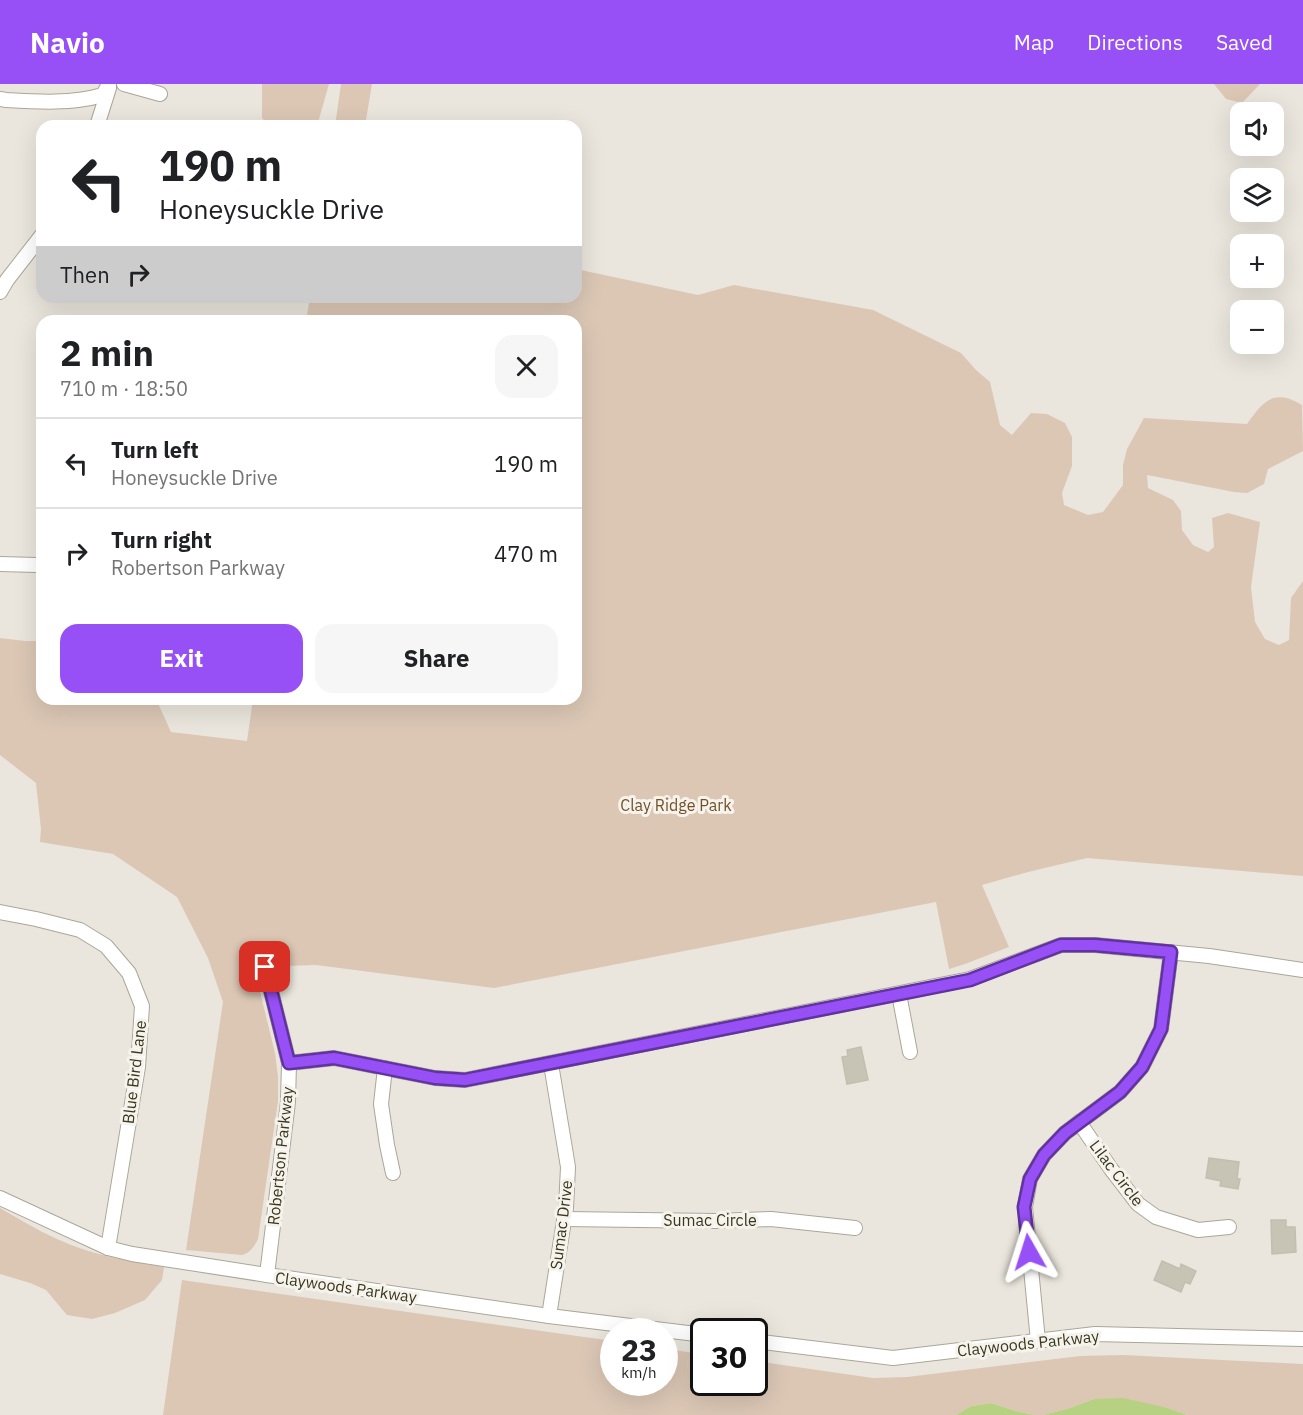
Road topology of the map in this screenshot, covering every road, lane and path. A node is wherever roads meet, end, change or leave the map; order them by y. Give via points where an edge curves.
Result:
1 (109, 84) edge
2 (124, 84) edge
3 (160, 94) dead end
4 (0, 99) edge
5 (99, 120) edge
6 (36, 243) edge
7 (0, 292) edge
8 (0, 564) edge
9 (36, 566) edge
10 (0, 912) edge
11 (1171, 952) junction
12 (265, 967) dead end
13 (1303, 970) edge
14 (899, 994) junction
15 (910, 1052) dead end
16 (289, 1063) junction
17 (551, 1064) junction
18 (385, 1068) junction
19 (1079, 1122) junction
20 (393, 1173) dead end
21 (0, 1198) edge
22 (564, 1220) junction
23 (1229, 1227) dead end
24 (855, 1228) dead end
25 (108, 1248) junction
26 (267, 1275) junction
27 (549, 1316) junction
28 (690, 1333) edge
29 (1303, 1340) edge
30 (1038, 1341) junction
31 (768, 1343) edge

1 - 4 street via 103,95 88,99 47,103
1 - 5 street
2 - 3 street
6 - 7 street
8 - 9 street
10 - 25 street, Blue Bird Lane via 80,930 106,946 129,973 142,1006 138,1067
11 - 13 street
11 - 14 street via 1061,945 970,980
11 - 19 street via 1161,1029 1142,1067 1120,1092
12 - 16 street, Robertson Parkway
14 - 15 street
14 - 17 street
16 - 18 street via 334,1058
16 - 26 street, Robertson Parkway via 288,1102
17 - 18 street via 465,1080
17 - 22 street, Sumac Drive via 568,1167
18 - 20 street via 381,1104
19 - 23 street, Lilac Circle via 1138,1204 1156,1217 1198,1230
19 - 30 street via 1044,1155 1030,1179 1024,1207
21 - 25 street, Claywoods Parkway
22 - 24 street, Sumac Circle via 771,1220
22 - 27 street, Sumac Drive
25 - 26 street, Claywoods Parkway
26 - 27 street, Claywoods Parkway
27 - 28 street, Claywoods Parkway
29 - 30 street, Claywoods Parkway via 1095,1334
30 - 31 street, Claywoods Parkway via 893,1358

